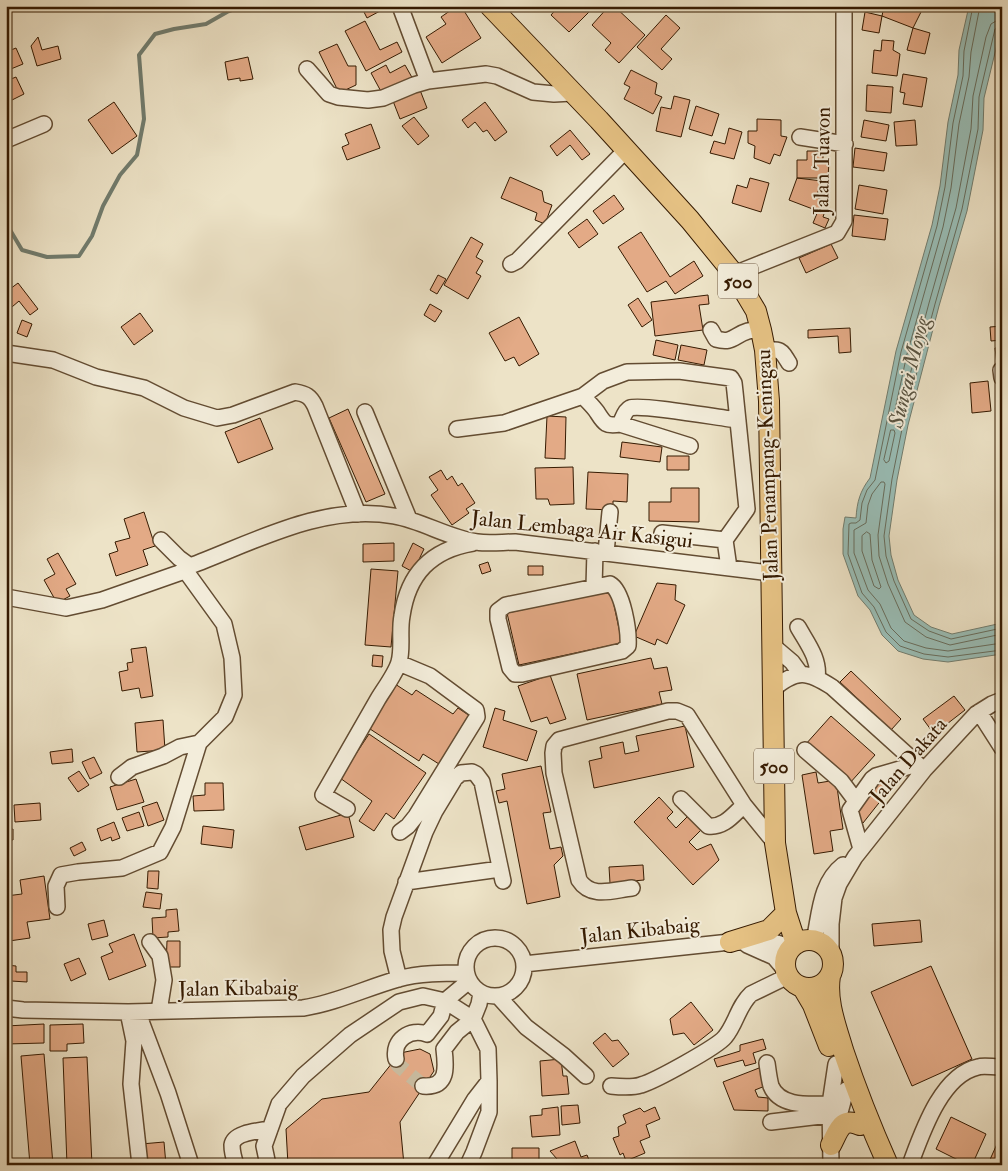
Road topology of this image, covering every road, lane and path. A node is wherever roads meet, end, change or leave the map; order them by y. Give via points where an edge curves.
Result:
1 (400, 6) edge
2 (490, 6) edge
3 (844, 6) edge
4 (307, 69) dead end
5 (428, 81) junction
6 (572, 93) junction
7 (44, 124) dead end
8 (800, 137) dead end
9 (6, 140) edge
10 (844, 144) junction
11 (626, 150) junction
12 (511, 264) dead end
13 (734, 274) junction
14 (711, 330) dead end
15 (761, 330) junction
16 (765, 350) junction
17 (6, 352) edge
18 (789, 363) dead end
19 (1001, 370) edge
20 (1002, 378) edge
21 (583, 396) junction
22 (365, 412) dead end
23 (738, 420) junction
24 (620, 424) junction
25 (457, 429) dead end
26 (690, 446) dead end
27 (747, 509) junction
28 (770, 510) junction
29 (610, 512) dead end
30 (358, 514) junction
31 (409, 519) junction
32 (662, 533) dead end
33 (161, 540) dead end
34 (725, 540) junction
35 (477, 542) junction
36 (601, 552) junction
37 (188, 568) junction
38 (729, 568) junction
39 (770, 573) junction
40 (594, 587) junction
41 (6, 597) edge
42 (798, 627) dead end
43 (772, 645) junction
44 (399, 663) junction
45 (800, 673) junction
46 (817, 678) junction
47 (773, 688) junction
48 (994, 707) edge
49 (198, 742) junction
50 (1002, 748) edge
51 (805, 750) dead end
52 (920, 767) junction
53 (119, 777) dead end
54 (681, 799) dead end
55 (856, 801) junction
56 (744, 805) junction
57 (347, 809) dead end
58 (400, 832) dead end
59 (775, 843) junction
60 (858, 853) junction
61 (779, 874) junction
62 (406, 882) junction
63 (632, 888) dead end
64 (57, 907) dead end
65 (786, 913) junction
66 (810, 937) junction
67 (150, 942) dead end
68 (730, 942) junction
69 (524, 964) junction
70 (830, 976) junction
71 (468, 977) junction
72 (792, 978) junction
73 (399, 979) junction
74 (481, 993) junction
75 (498, 996) junction
76 (445, 1001) junction
77 (6, 1008) edge
78 (159, 1011) junction
79 (134, 1012) junction
80 (473, 1019) junction
81 (427, 1034) junction
82 (444, 1049) junction
83 (396, 1059) dead end
84 (767, 1063) dead end
85 (998, 1067) dead end
86 (844, 1075) junction
87 (586, 1076) dead end
88 (489, 1082) junction
89 (423, 1086) dead end
90 (611, 1086) dead end
91 (830, 1109) junction
92 (771, 1122) dead end
93 (860, 1125) junction
94 (270, 1129) junction
95 (832, 1145) junction
96 (140, 1165) edge
97 (191, 1165) edge
98 (236, 1165) edge
99 (268, 1165) edge
100 (435, 1165) edge
101 (468, 1165) edge
102 (831, 1165) edge
103 (887, 1165) edge
104 (910, 1165) edge

1 - 5 street
2 - 6 main road, Jalan Penampang-Keningau / 500
3 - 10 street, Jalan Tuavon
4 - 5 street via 329,94 368,100 383,98
5 - 6 street via 486,74 534,92
6 - 11 main road, Jalan Penampang-Keningau / 500
7 - 9 street
8 - 10 street
10 - 13 street, Jalan Tuavon via 844,221 837,233
11 - 12 street
11 - 13 main road, Jalan Penampang-Keningau / 500
13 - 15 main road, Jalan Penampang-Keningau / 500 via 756,311
14 - 15 street via 716,339 724,341 748,331
15 - 16 main road, Jalan Penampang-Keningau / 500
16 - 18 street via 778,349
16 - 28 main road, Jalan Penampang-Keningau / 500
17 - 30 street via 53,360 96,377 144,388 184,408 217,418 233,416 295,392 306,394 315,406
19 - 20 street
21 - 23 street via 603,381 627,372 679,371 731,378
21 - 24 street via 601,420 612,426
21 - 25 street via 504,423
22 - 31 street
23 - 24 street via 631,408
23 - 27 street
24 - 26 street
27 - 28 street
27 - 34 street
28 - 39 main road, Jalan Penampang-Keningau / 500
29 - 36 street
30 - 31 street, Jalan Lembaga Air Kasigui via 375,513
30 - 37 street, Jalan Lembaga Air Kasigui via 332,516 287,528
31 - 35 street, Jalan Lembaga Air Kasigui
32 - 34 street
33 - 37 street
34 - 38 street
35 - 36 street, Jalan Lembaga Air Kasigui via 515,542
35 - 44 street via 455,546 438,554 414,578 402,616
36 - 38 street, Jalan Lembaga Air Kasigui
36 - 40 street
37 - 41 street, Jalan Lembaga Air Kasigui via 102,600 66,608
37 - 49 street via 224,624 232,658 234,695 225,717
38 - 39 street, Jalan Lembaga Air Kasigui
39 - 43 main road, Jalan Penampang-Keningau / 500
40 - 40 street via 610,584 615,587 628,646 622,652 515,674 510,668 498,611 506,605
42 - 46 street via 816,660
43 - 45 street
43 - 47 main road, Jalan Penampang-Keningau / 500
44 - 57 street via 323,795
44 - 58 street via 430,676 476,710 477,717 416,816
45 - 46 street
45 - 47 street
46 - 52 street via 832,687
47 - 59 main road, Jalan Penampang-Keningau / 500
48 - 50 street
48 - 52 street, Jalan Dakata
49 - 53 street via 132,768
49 - 64 street via 173,827 160,852 122,868 61,876 56,886
51 - 55 street via 841,781
52 - 55 street via 876,776
52 - 60 street, Jalan Dakata
54 - 56 street via 708,826 713,827 724,824
55 - 60 street via 850,815
56 - 59 street
56 - 63 street via 683,712 668,710 559,740 554,746 554,773 579,880 595,892
59 - 61 main road, Jalan Penampang-Keningau / 500
60 - 66 street, Jalan Dakata via 828,881
61 - 65 main road, Jalan Penampang-Keningau / 500
61 - 66 main road, Jalan Penampang-Keningau / 500
62 - 62 street via 424,832 455,778 467,771 476,774 482,782 502,875
62 - 73 street via 391,930
65 - 66 main road, Jalan Penampang-Keningau / 500
65 - 68 main road via 769,930
66 - 68 street, Jalan Kibabaig via 779,942
66 - 70 main road, 500 via 831,954
66 - 72 main road via 786,958
67 - 78 street via 160,956 164,980
68 - 69 street, Jalan Kibabaig
68 - 72 street, Jalan Kibabaig via 774,957
69 - 71 street via 516,947 509,942 500,938 482,941 469,954 466,963
69 - 75 street via 524,973 515,989
70 - 72 main road via 825,982 810,988
70 - 86 main road, 500 via 828,988
71 - 73 street, Jalan Kibabaig via 435,974
71 - 74 street
71 - 76 street
72 - 86 main road, 500 via 813,1005
72 - 90 street via 746,998 729,1031 711,1048 646,1083
73 - 78 street, Jalan Kibabaig via 303,1008
74 - 75 street
74 - 80 street
75 - 87 street via 526,1028
76 - 80 street
76 - 81 street via 441,1016
76 - 94 street via 423,996 399,1002 350,1035 303,1076 279,1104
77 - 79 street, Jalan Kibabaig
78 - 79 street, Jalan Kibabaig
79 - 96 street via 131,1084
79 - 97 street via 142,1024
80 - 82 street
80 - 88 street via 488,1049
81 - 82 street
81 - 83 street via 410,1032 400,1041
82 - 89 street via 446,1071 440,1082
84 - 91 street via 772,1088 782,1099
85 - 104 street via 980,1066 969,1070 946,1089 924,1129
86 - 91 street
86 - 93 main road, 500
86 - 95 street
86 - 103 main road, 500
88 - 100 street
88 - 101 street via 489,1112
91 - 92 street
91 - 95 street
93 - 95 main road via 850,1122 841,1126
93 - 103 main road, 500
94 - 98 street via 240,1135 234,1140
94 - 99 street via 264,1146
95 - 102 street

